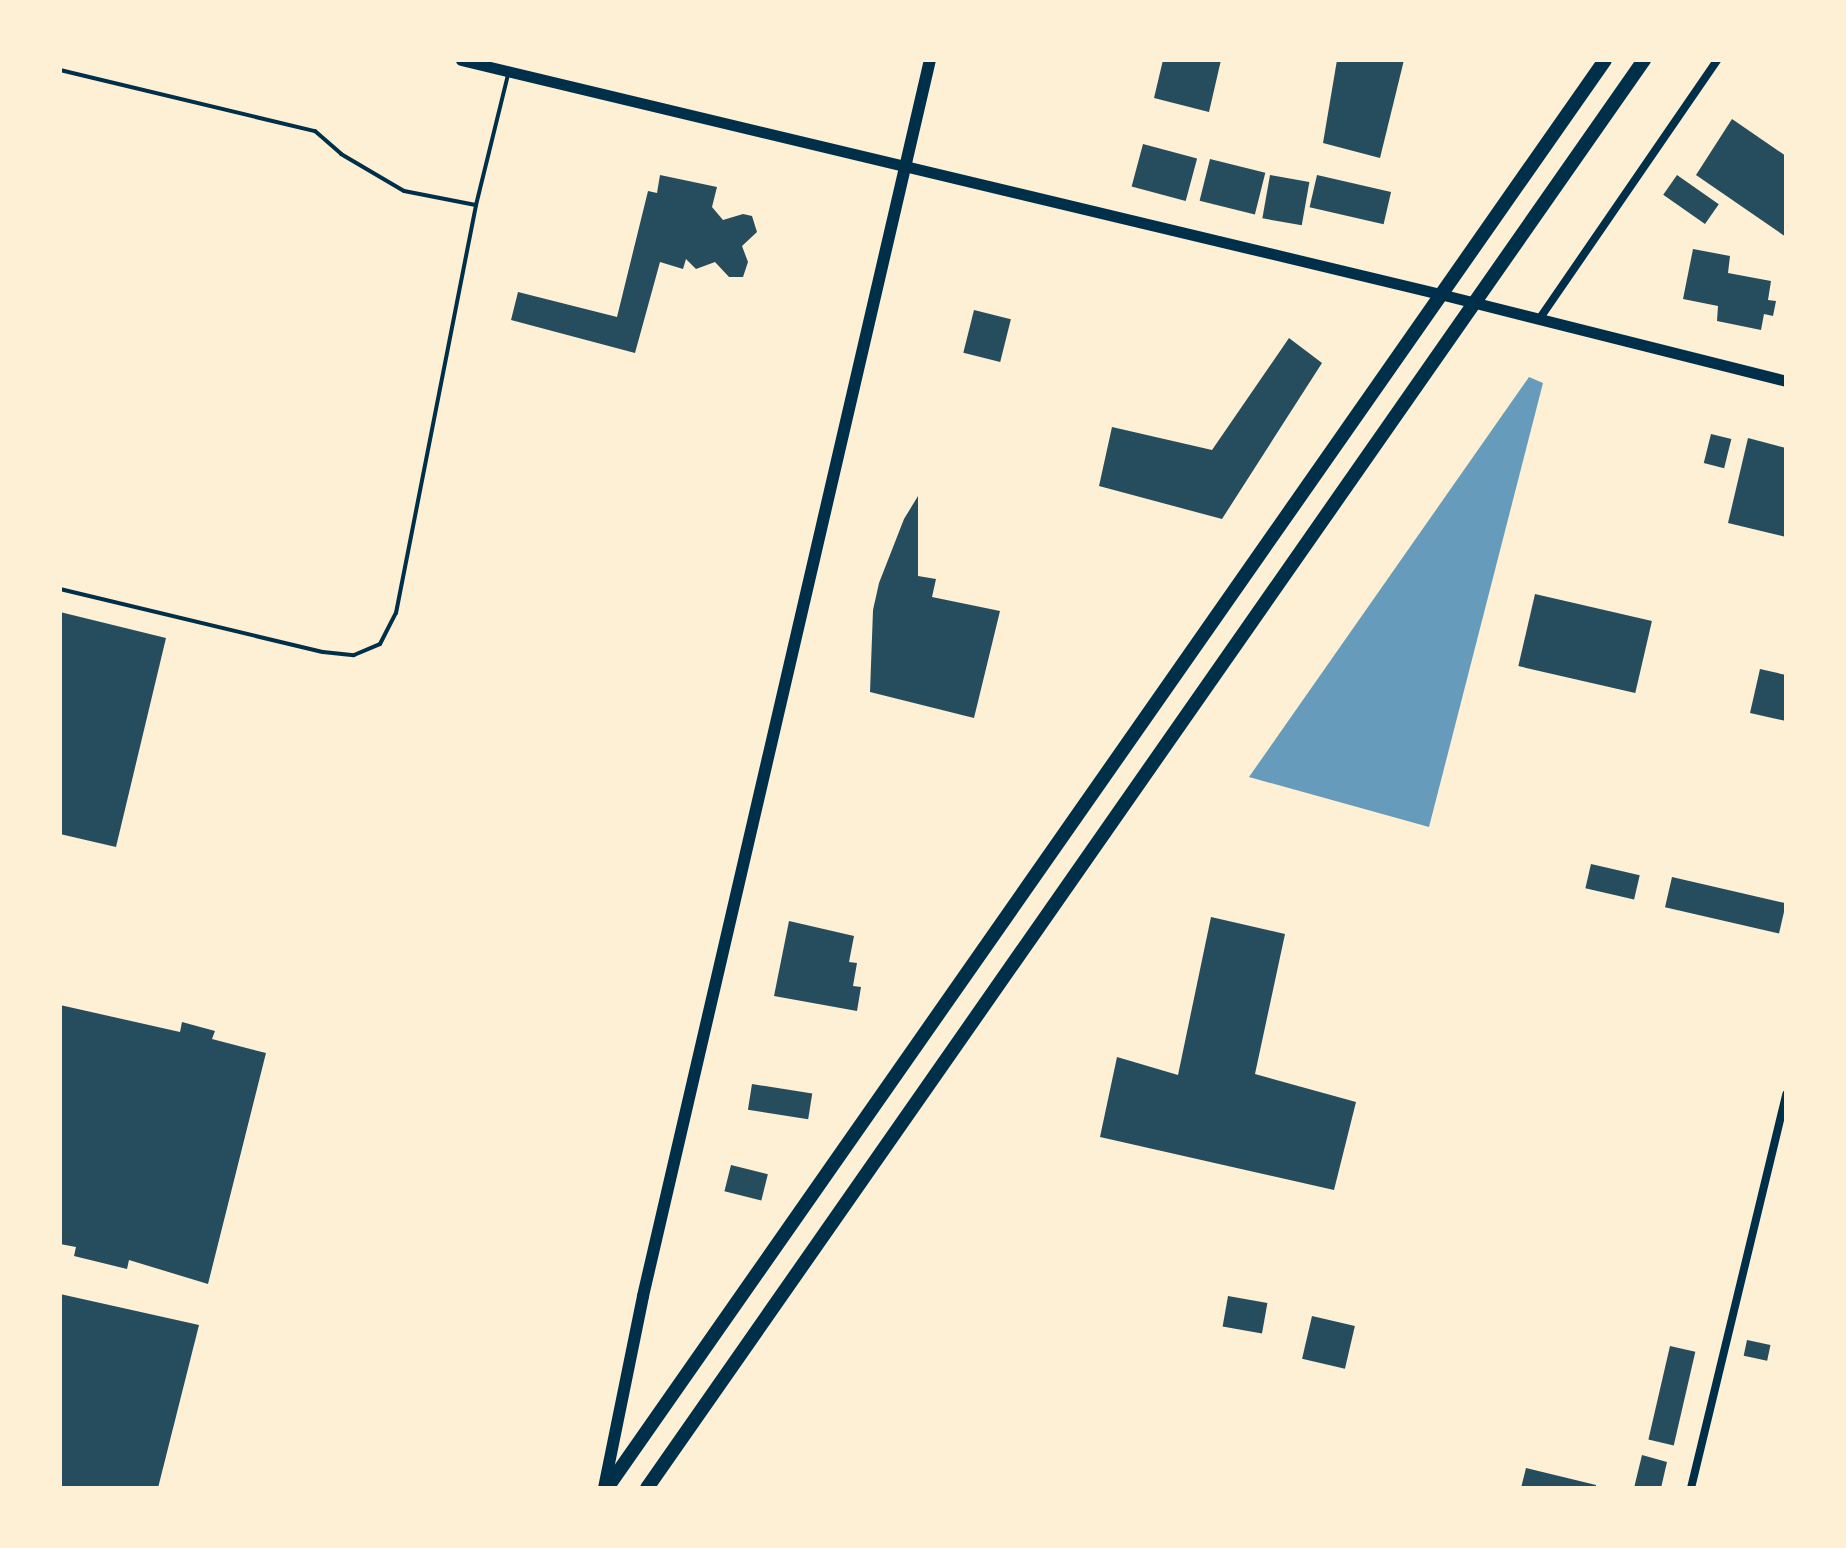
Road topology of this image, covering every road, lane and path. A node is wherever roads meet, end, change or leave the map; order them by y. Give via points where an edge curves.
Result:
1 (461, 60) edge
2 (930, 60) edge
3 (1605, 60) edge
4 (1644, 60) edge
5 (1717, 60) edge
6 (60, 70) edge
7 (508, 71) junction
8 (905, 167) junction
9 (476, 205) junction
10 (1440, 294) junction
11 (1476, 304) junction
12 (1540, 318) junction
13 (1786, 381) edge
14 (60, 589) edge
15 (1786, 1094) edge
16 (606, 1488) edge
17 (647, 1488) edge
18 (1691, 1488) edge

1 - 7 street
2 - 8 main road
3 - 10 highway
4 - 11 highway
5 - 12 street
6 - 9 lane via 315,131 341,154 404,191
7 - 8 street
7 - 9 lane
8 - 10 street
8 - 16 main road via 643,1296
9 - 14 lane via 396,613 380,644 354,655 323,652
10 - 11 street
10 - 16 highway
11 - 12 street
11 - 17 highway
12 - 13 street
15 - 18 street

